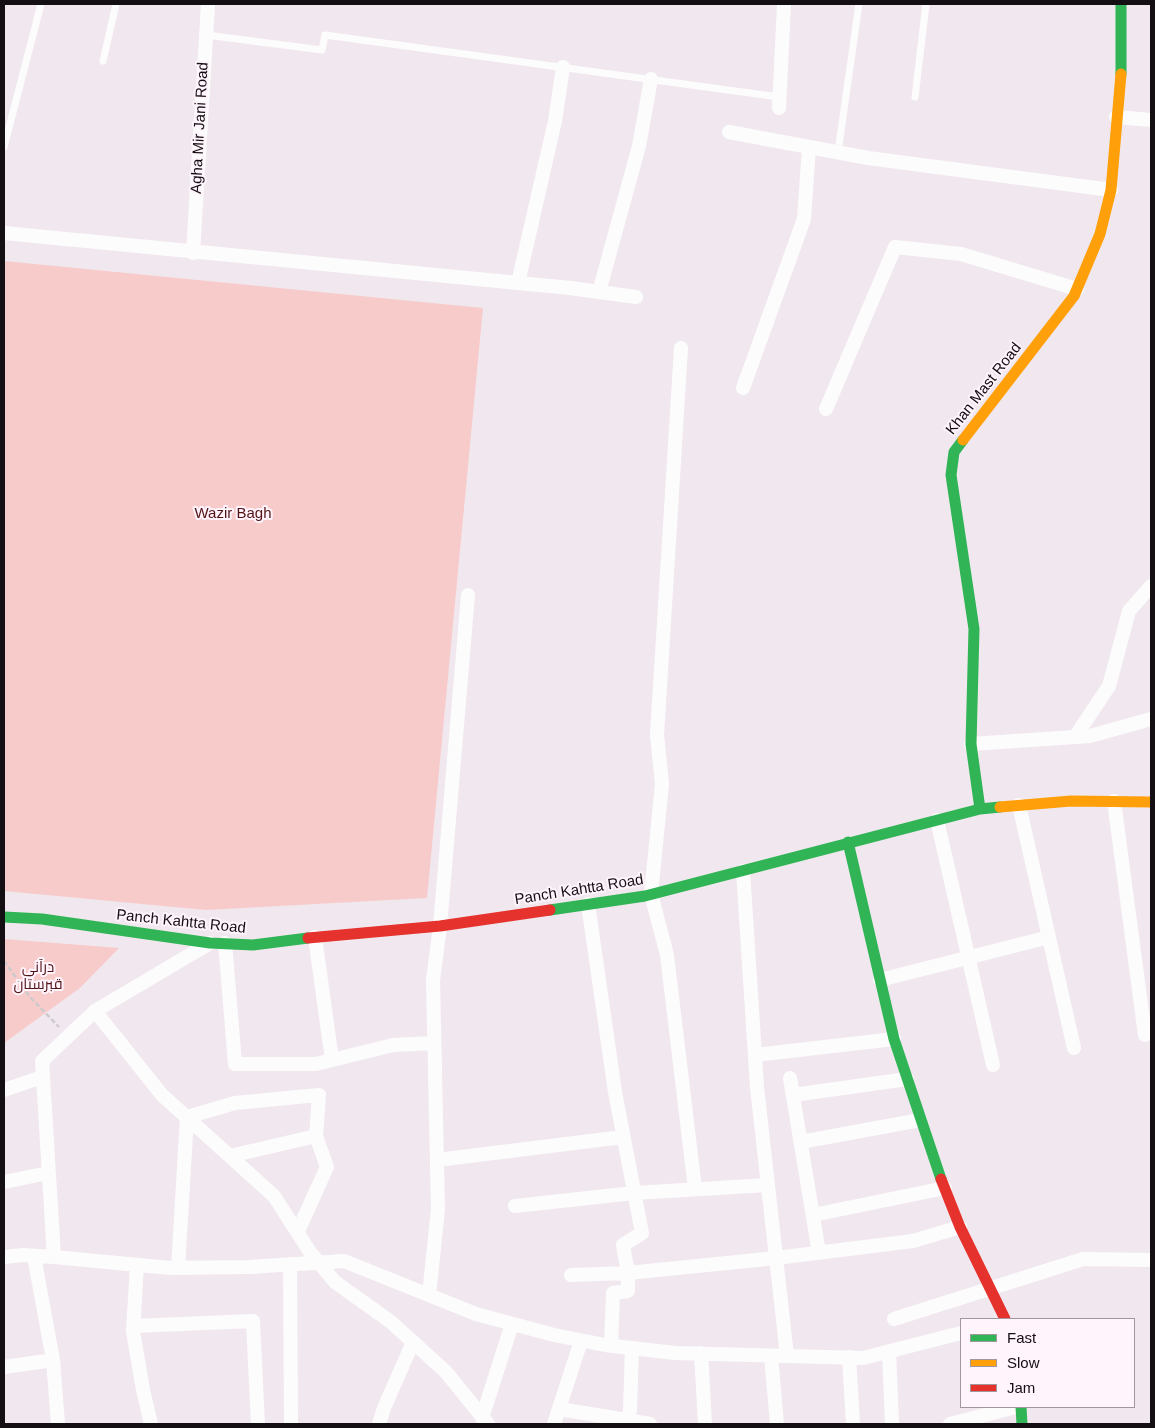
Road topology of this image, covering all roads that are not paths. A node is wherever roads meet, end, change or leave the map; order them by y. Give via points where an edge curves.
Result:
1 (41, 4) edge
2 (116, 4) edge
3 (208, 4) edge
4 (784, 4) edge
5 (859, 4) edge
6 (926, 4) edge
7 (1121, 4) edge
8 (206, 35) junction
9 (103, 62) dead end
10 (563, 67) junction
11 (651, 79) junction
12 (915, 97) dead end
13 (779, 103) joint
14 (1116, 117) junction
15 (1151, 120) edge
16 (729, 132) dead end
17 (4, 147) edge
18 (809, 147) junction
19 (838, 152) junction
20 (1111, 190) junction
21 (4, 233) edge
22 (193, 252) junction
23 (518, 283) junction
24 (1077, 289) junction
25 (599, 292) junction
26 (636, 297) dead end
27 (681, 348) dead end
28 (742, 388) dead end
29 (826, 408) dead end
30 (1151, 586) edge
31 (468, 594) dead end
32 (1151, 719) edge
33 (1075, 737) junction
34 (971, 744) junction
35 (1114, 801) junction
36 (1151, 802) edge
37 (1019, 805) junction
38 (980, 809) junction
39 (937, 820) junction
40 (848, 842) junction
41 (743, 871) junction
42 (651, 894) junction
43 (588, 904) junction
44 (4, 917) edge
45 (440, 926) junction
46 (315, 937) junction
47 (1049, 937) junction
48 (210, 943) junction
49 (225, 943) junction
50 (969, 957) junction
51 (880, 980) junction
52 (95, 1012) junction
53 (1145, 1035) dead end
54 (894, 1039) junction
55 (433, 1043) junction
56 (1074, 1048) dead end
57 (755, 1055) junction
58 (332, 1060) junction
59 (993, 1065) dead end
60 (42, 1077) junction
61 (790, 1078) dead end
62 (907, 1080) junction
63 (4, 1090) edge
64 (793, 1095) junction
65 (187, 1117) junction
66 (920, 1120) junction
67 (316, 1136) junction
68 (623, 1137) junction
69 (801, 1142) junction
70 (230, 1156) junction
71 (437, 1160) junction
72 (48, 1173) junction
73 (4, 1182) edge
74 (768, 1185) junction
75 (945, 1188) junction
76 (695, 1189) junction
77 (634, 1193) junction
78 (515, 1206) dead end
79 (813, 1215) junction
80 (960, 1227) junction
81 (298, 1230) junction
82 (820, 1253) junction
83 (34, 1256) junction
84 (4, 1257) edge
85 (54, 1257) junction
86 (776, 1258) junction
87 (1151, 1260) edge
88 (319, 1262) junction
89 (137, 1264) junction
90 (290, 1264) junction
91 (178, 1268) junction
92 (628, 1273) junction
93 (571, 1275) dead end
94 (990, 1287) junction
95 (429, 1295) junction
96 (1004, 1318) edge
97 (894, 1319) dead end
98 (512, 1324) junction
99 (134, 1326) junction
100 (960, 1333) edge
101 (581, 1341) junction
102 (413, 1342) junction
103 (611, 1346) junction
104 (632, 1348) junction
105 (889, 1351) junction
106 (701, 1354) junction
107 (771, 1356) junction
108 (788, 1356) junction
109 (849, 1358) junction
110 (53, 1360) junction
111 (4, 1367) edge
112 (1012, 1408) edge
113 (1021, 1408) edge
114 (560, 1409) junction
115 (485, 1421) edge
116 (628, 1422) edge
117 (58, 1424) edge
118 (151, 1424) edge
119 (258, 1424) edge
120 (291, 1424) edge
121 (380, 1424) edge
122 (554, 1424) edge
123 (650, 1424) edge
124 (705, 1424) edge
125 (777, 1424) edge
126 (853, 1424) edge
127 (892, 1424) edge
128 (950, 1424) edge
129 (1022, 1424) edge

1 - 17 lane
2 - 9 lane
3 - 8 street, Agha Mir Jani Road
4 - 13 street
5 - 19 lane
6 - 12 lane
7 - 14 main road, Khan Mast Road via 1122,64
8 - 10 lane via 322,50 325,35
8 - 22 street, Agha Mir Jani Road
10 - 11 lane
10 - 23 street via 555,121
11 - 13 lane
11 - 25 street via 639,146
14 - 15 street
14 - 20 main road, Khan Mast Road
16 - 18 street
18 - 19 street
18 - 28 street via 804,219
19 - 20 street
20 - 24 main road, Khan Mast Road via 1100,234
21 - 22 street
22 - 23 street
23 - 25 street
24 - 29 street via 961,254 895,247
24 - 34 main road, Khan Mast Road via 954,452 950,475 974,630
25 - 26 street
27 - 42 street via 657,735 662,784
30 - 33 street via 1129,611 1109,686
31 - 45 street
32 - 33 street
33 - 34 street
34 - 38 main road, Khan Mast Road
35 - 36 main road, Panch Kahtta Road
35 - 37 main road, Panch Kahtta Road
35 - 53 street
37 - 38 main road, Panch Kahtta Road
37 - 47 street
38 - 39 main road, Panch Kahtta Road
39 - 40 main road, Panch Kahtta Road
39 - 50 street
40 - 41 main road, Panch Kahtta Road
40 - 51 main road
41 - 42 main road, Panch Kahtta Road
41 - 57 street
42 - 43 main road, Panch Kahtta Road
42 - 76 street via 667,955
43 - 45 main road, Panch Kahtta Road
43 - 68 street
44 - 48 main road, Panch Kahtta Road via 42,919
45 - 46 main road, Panch Kahtta Road
45 - 55 street via 433,980
46 - 49 main road, Panch Kahtta Road via 253,945
46 - 58 street
47 - 50 street
47 - 56 street
48 - 49 main road, Panch Kahtta Road
48 - 52 street
49 - 58 street via 234,1064 316,1064
50 - 51 street
50 - 59 street
51 - 54 main road
52 - 60 street via 42,1061
52 - 65 street via 162,1095
54 - 57 street
54 - 62 main road
55 - 58 street via 393,1045
55 - 71 street
57 - 74 street
60 - 63 street
60 - 72 street
61 - 64 street
62 - 64 street
62 - 66 main road
64 - 69 street
65 - 67 street via 235,1103 318,1095
65 - 70 street
65 - 91 street
66 - 69 street
66 - 75 main road
67 - 70 street
67 - 81 street via 326,1167
68 - 71 street
68 - 77 street
69 - 79 street
70 - 81 street via 274,1196
71 - 95 street via 438,1209
72 - 73 street
72 - 85 street
74 - 76 street
74 - 86 street
75 - 79 street
75 - 80 main road
76 - 77 street
77 - 78 street
77 - 92 street via 642,1233 622,1244
79 - 82 street
80 - 82 street via 913,1241
80 - 94 main road
81 - 88 street
82 - 86 street
83 - 84 street
83 - 85 street
83 - 110 street
85 - 89 street
86 - 92 street
86 - 108 street
87 - 94 street via 1083,1259
88 - 90 street
88 - 95 street via 344,1261
88 - 102 street via 335,1282
89 - 91 street
89 - 99 street
90 - 91 street
90 - 120 street
92 - 93 street
92 - 103 street via 628,1291 613,1293
94 - 96 main road
94 - 97 street
95 - 98 street
98 - 101 street
98 - 115 street
99 - 118 street
99 - 119 street via 253,1322
100 - 105 street
101 - 103 street
101 - 114 street
102 - 115 street via 446,1372
102 - 121 street
103 - 104 street
104 - 106 street
104 - 116 street
105 - 109 street
105 - 127 street
106 - 107 street
106 - 124 street
107 - 108 street
107 - 125 street
108 - 109 street
109 - 126 street
110 - 111 street
110 - 117 street
112 - 128 street
113 - 129 main road
114 - 116 street
114 - 122 street
116 - 123 street

